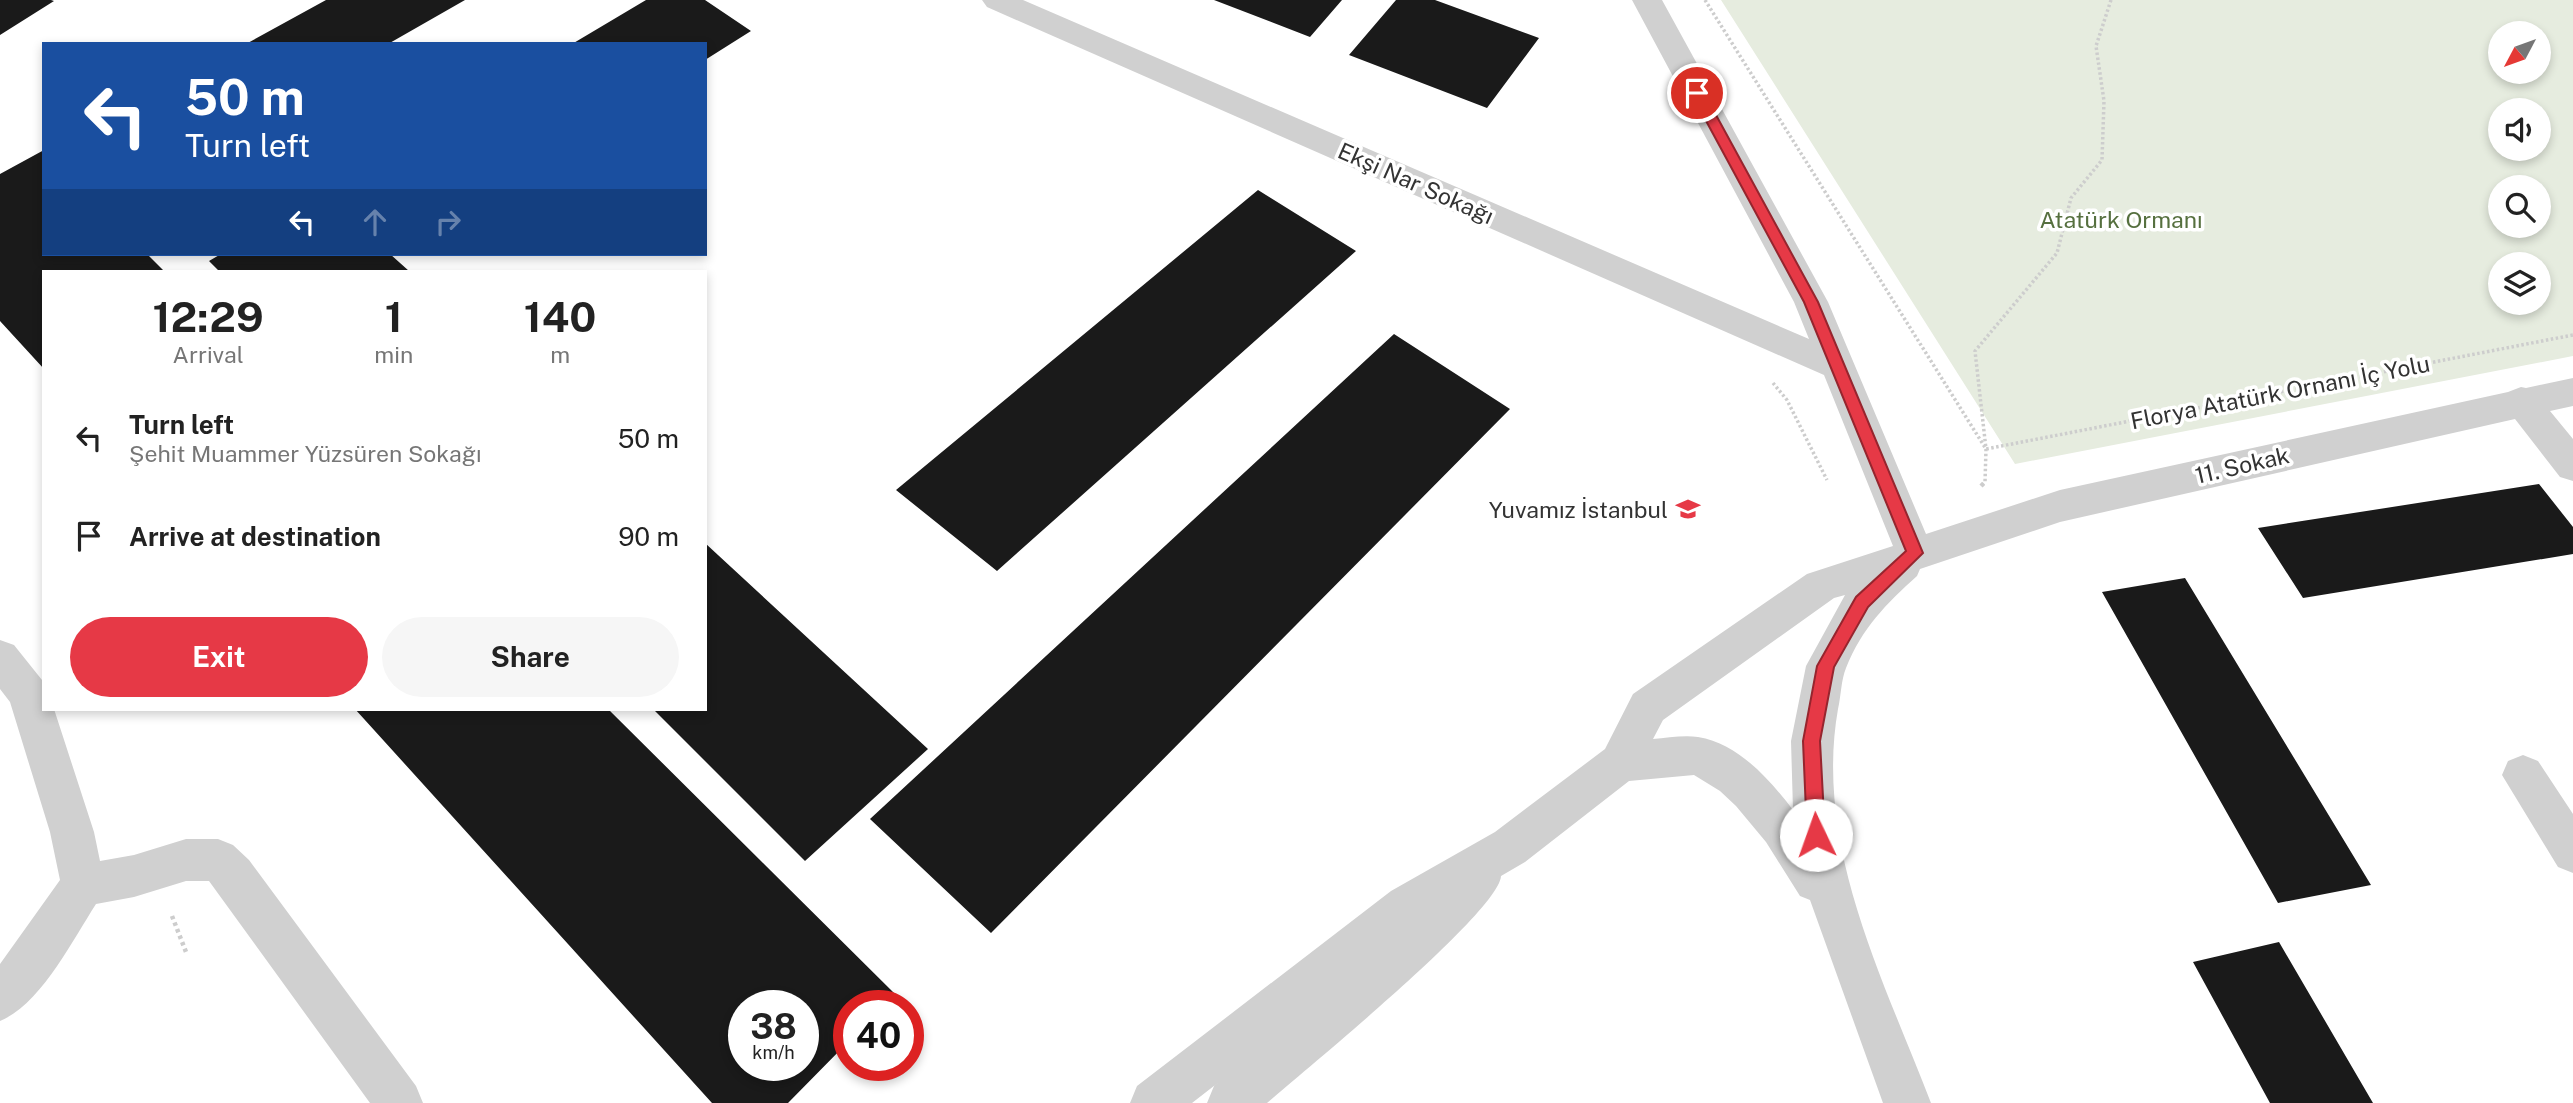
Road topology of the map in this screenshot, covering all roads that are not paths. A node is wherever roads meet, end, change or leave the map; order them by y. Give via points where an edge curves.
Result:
1 (998, 0) edge
2 (1647, 0) edge
3 (1835, 365) junction
4 (2573, 392) edge
5 (2521, 401) junction
6 (2573, 466) edge
7 (1915, 553) junction
8 (0, 658) edge
9 (1620, 763) junction
10 (2523, 775) dead end
11 (1510, 847) junction
12 (2573, 852) edge
13 (83, 885) junction
14 (1835, 911) junction
15 (0, 999) edge
16 (399, 1103) edge
17 (1154, 1103) edge
18 (1231, 1103) edge
19 (1907, 1103) edge

1 - 3 street, Ekşi Nar Sokağı
2 - 3 street via 1811,302
3 - 7 street
4 - 5 street, 11. Sokak
5 - 6 street
5 - 7 street, 11. Sokak via 2060,506
7 - 9 street, 11. Sokak via 1822,586 1648,707
7 - 14 street via 1862,602 1826,666 1812,755 1816,835
8 - 13 street via 28,693 72,832
9 - 11 street
9 - 14 street via 1700,756 1740,780 1786,835
10 - 12 street
11 - 17 street via 1407,906
11 - 18 street via 1422,939
13 - 15 street
13 - 16 street via 186,860 218,860
14 - 19 street

